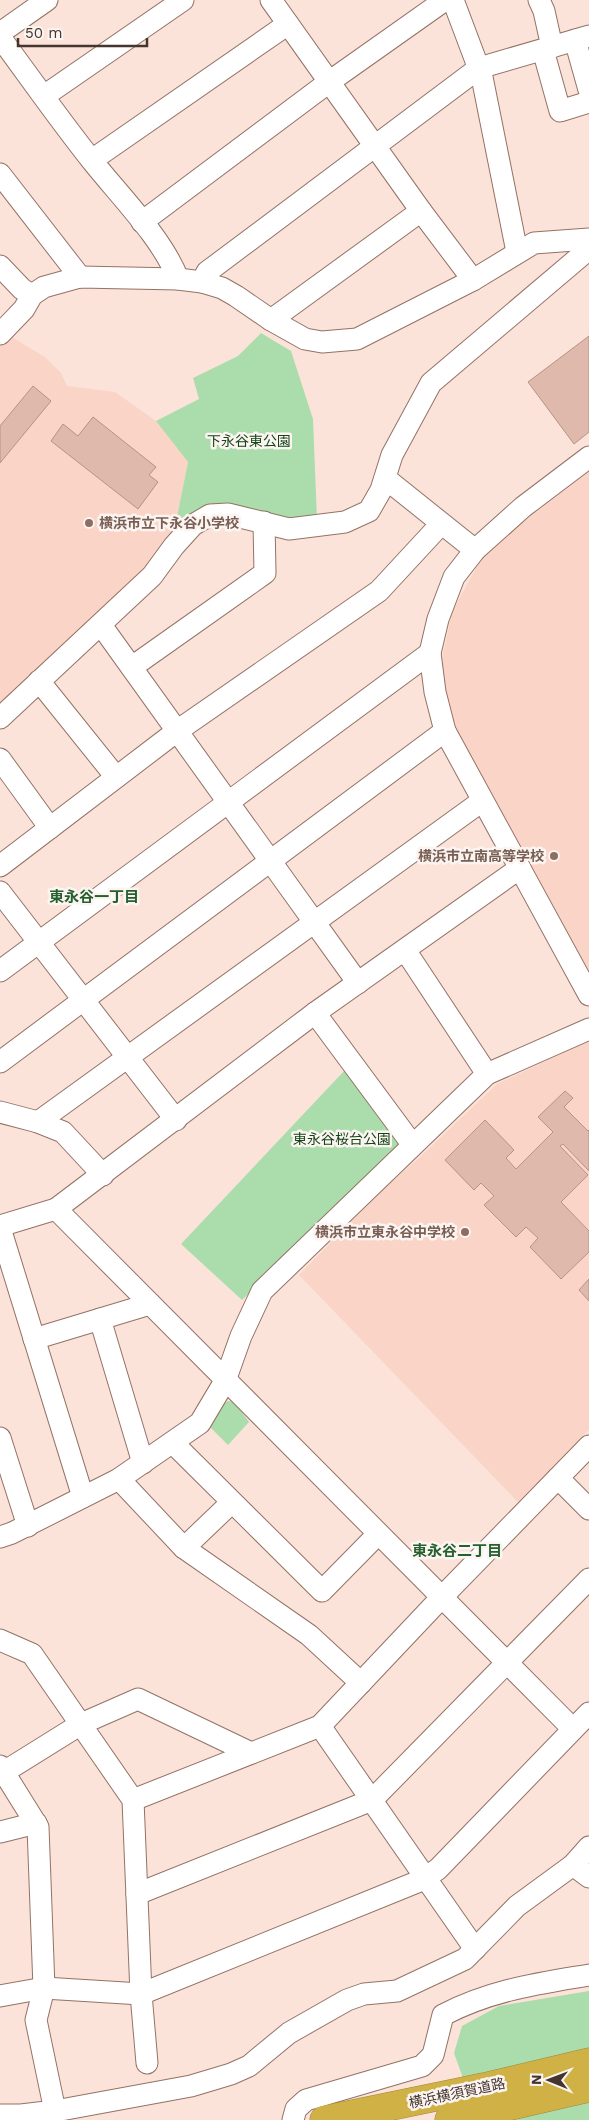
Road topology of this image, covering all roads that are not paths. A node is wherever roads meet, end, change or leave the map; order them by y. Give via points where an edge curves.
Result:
1 (47, 0) edge
2 (183, 0) edge
3 (271, 0) edge
4 (445, 0) edge
5 (453, 0) edge
6 (539, 0) edge
7 (288, 24) junction
8 (0, 33) edge
9 (0, 38) edge
10 (582, 38) edge
11 (548, 48) junction
12 (479, 68) junction
13 (329, 82) junction
14 (589, 90) edge
15 (44, 96) junction
16 (589, 102) edge
17 (374, 145) junction
18 (92, 160) junction
19 (2, 181) edge
20 (421, 211) junction
21 (142, 222) junction
22 (589, 238) edge
23 (589, 249) edge
24 (518, 252) junction
25 (1, 270) edge
26 (80, 277) junction
27 (178, 279) junction
28 (473, 280) junction
29 (202, 282) junction
30 (32, 295) junction
31 (271, 320) junction
32 (0, 334) edge
33 (589, 457) edge
34 (385, 478) junction
35 (264, 522) junction
36 (441, 524) junction
37 (475, 550) junction
38 (101, 625) junction
39 (430, 653) junction
40 (132, 667) junction
41 (39, 681) junction
42 (0, 718) edge
43 (177, 731) junction
44 (445, 731) junction
45 (0, 759) edge
46 (116, 777) junction
47 (482, 801) junction
48 (228, 802) junction
49 (50, 828) junction
50 (271, 861) junction
51 (0, 866) edge
52 (520, 868) junction
53 (0, 892) edge
54 (314, 922) junction
55 (39, 942) junction
56 (405, 950) junction
57 (0, 972) edge
58 (358, 983) junction
59 (589, 994) edge
60 (84, 1000) junction
61 (315, 1013) junction
62 (589, 1029) edge
63 (128, 1057) junction
64 (0, 1062) edge
65 (487, 1074) junction
66 (0, 1112) edge
67 (176, 1120) junction
68 (38, 1122) junction
69 (412, 1144) junction
70 (102, 1176) junction
71 (56, 1209) junction
72 (0, 1227) edge
73 (150, 1304) junction
74 (100, 1319) junction
75 (34, 1339) junction
76 (225, 1380) junction
77 (0, 1438) edge
78 (173, 1443) junction
79 (589, 1446) edge
80 (143, 1463) junction
81 (558, 1478) junction
82 (119, 1479) junction
83 (83, 1497) junction
84 (231, 1502) junction
85 (589, 1509) edge
86 (28, 1526) junction
87 (378, 1534) junction
88 (0, 1537) edge
89 (184, 1548) junction
90 (589, 1579) edge
91 (441, 1598) junction
92 (0, 1640) edge
93 (506, 1663) junction
94 (361, 1683) junction
95 (589, 1713) edge
96 (81, 1724) junction
97 (320, 1726) junction
98 (573, 1729) junction
99 (251, 1753) junction
100 (2, 1769) edge
101 (133, 1800) junction
102 (372, 1800) junction
103 (36, 1823) junction
104 (0, 1832) edge
105 (589, 1847) edge
106 (581, 1871) edge
107 (426, 1877) junction
108 (137, 1894) junction
109 (475, 1949) junction
110 (589, 1975) edge
111 (44, 1988) junction
112 (141, 1994) junction
113 (0, 1996) edge
114 (589, 2062) edge
115 (147, 2063) dead end
116 (589, 2088) edge
117 (487, 2100) junction
118 (55, 2111) junction
119 (0, 2114) edge
120 (293, 2120) edge
121 (324, 2120) edge
122 (449, 2120) edge

1 - 8 street
2 - 15 street
3 - 7 street
4 - 13 street
5 - 12 street
6 - 11 street via 544,11
7 - 13 street
7 - 18 street
9 - 15 street
10 - 11 street
10 - 14 street
11 - 12 street
11 - 16 street via 560,111
12 - 17 street
12 - 24 street
13 - 17 street
13 - 21 street
15 - 18 street
17 - 20 street
17 - 29 street via 207,272
18 - 21 street
19 - 26 street
20 - 28 street
20 - 31 street
21 - 27 street via 172,264
22 - 24 street via 534,244
23 - 34 street via 431,383 392,455
24 - 28 street
25 - 30 street
26 - 27 street
26 - 30 street via 44,287
27 - 29 street
28 - 31 street via 357,340 330,342 305,339
29 - 31 street via 229,292
30 - 32 street via 24,309
33 - 37 street via 523,507
34 - 35 street via 369,511 345,522 289,529
34 - 36 street
35 - 38 street via 228,514 210,515 193,526 152,576
35 - 40 street via 264,573
36 - 37 street
36 - 43 street via 379,591
37 - 39 street via 454,576
38 - 40 street
38 - 41 street
39 - 44 street
39 - 48 street
40 - 43 street
41 - 42 street
41 - 46 street
43 - 46 street
43 - 48 street
44 - 47 street
44 - 50 street
45 - 49 street
46 - 49 street
47 - 52 street
47 - 54 street
48 - 50 street
48 - 55 street
49 - 51 street
50 - 54 street
50 - 60 street
52 - 56 street
52 - 59 street
53 - 55 street
54 - 58 street
54 - 63 street
55 - 57 street
55 - 60 street
56 - 58 street
56 - 65 street
58 - 61 street
60 - 63 street
60 - 64 street
61 - 67 street
61 - 69 street
62 - 65 street
63 - 67 street
63 - 68 street
65 - 69 street
66 - 68 street
67 - 70 street
68 - 70 street via 63,1132
69 - 76 street via 262,1292
70 - 71 street
71 - 72 street
71 - 73 street
72 - 75 street
73 - 74 street
73 - 76 street
74 - 75 street
74 - 80 street
75 - 83 street
76 - 78 street via 200,1423
76 - 87 street
77 - 86 street
78 - 80 street
78 - 84 street
79 - 81 street
80 - 82 street
81 - 85 street
81 - 91 street
82 - 83 street
82 - 89 street
83 - 86 street
84 - 87 street via 322,1591
84 - 89 street
86 - 88 street
87 - 91 street
89 - 94 street via 308,1635
90 - 93 street
91 - 93 street
91 - 94 street
92 - 96 street via 32,1654
93 - 98 street
93 - 102 street
94 - 97 street
95 - 98 street
96 - 99 street via 138,1699
96 - 100 street
96 - 101 street
97 - 99 street
97 - 102 street
98 - 107 street via 438,1869
99 - 101 street
100 - 103 street
101 - 108 street
102 - 107 street
102 - 108 street
103 - 104 street
103 - 111 street
105 - 106 street
106 - 109 street via 517,1906
107 - 109 street
107 - 112 street
108 - 112 street
109 - 118 street via 465,1959 397,1991 364,1994 347,2000 289,2034 249,2066 231,2074 191,2086
110 - 120 street via 520,1986 469,2002 443,2016 433,2055 422,2066 306,2100 296,2110
111 - 112 street
111 - 113 street
111 - 118 street via 36,2020
112 - 115 street
114 - 117 highway, 横浜横須賀道路
116 - 117 highway, 横浜横須賀道路
117 - 121 highway, 横浜横須賀道路
117 - 122 highway, 横浜横須賀道路
118 - 119 street

